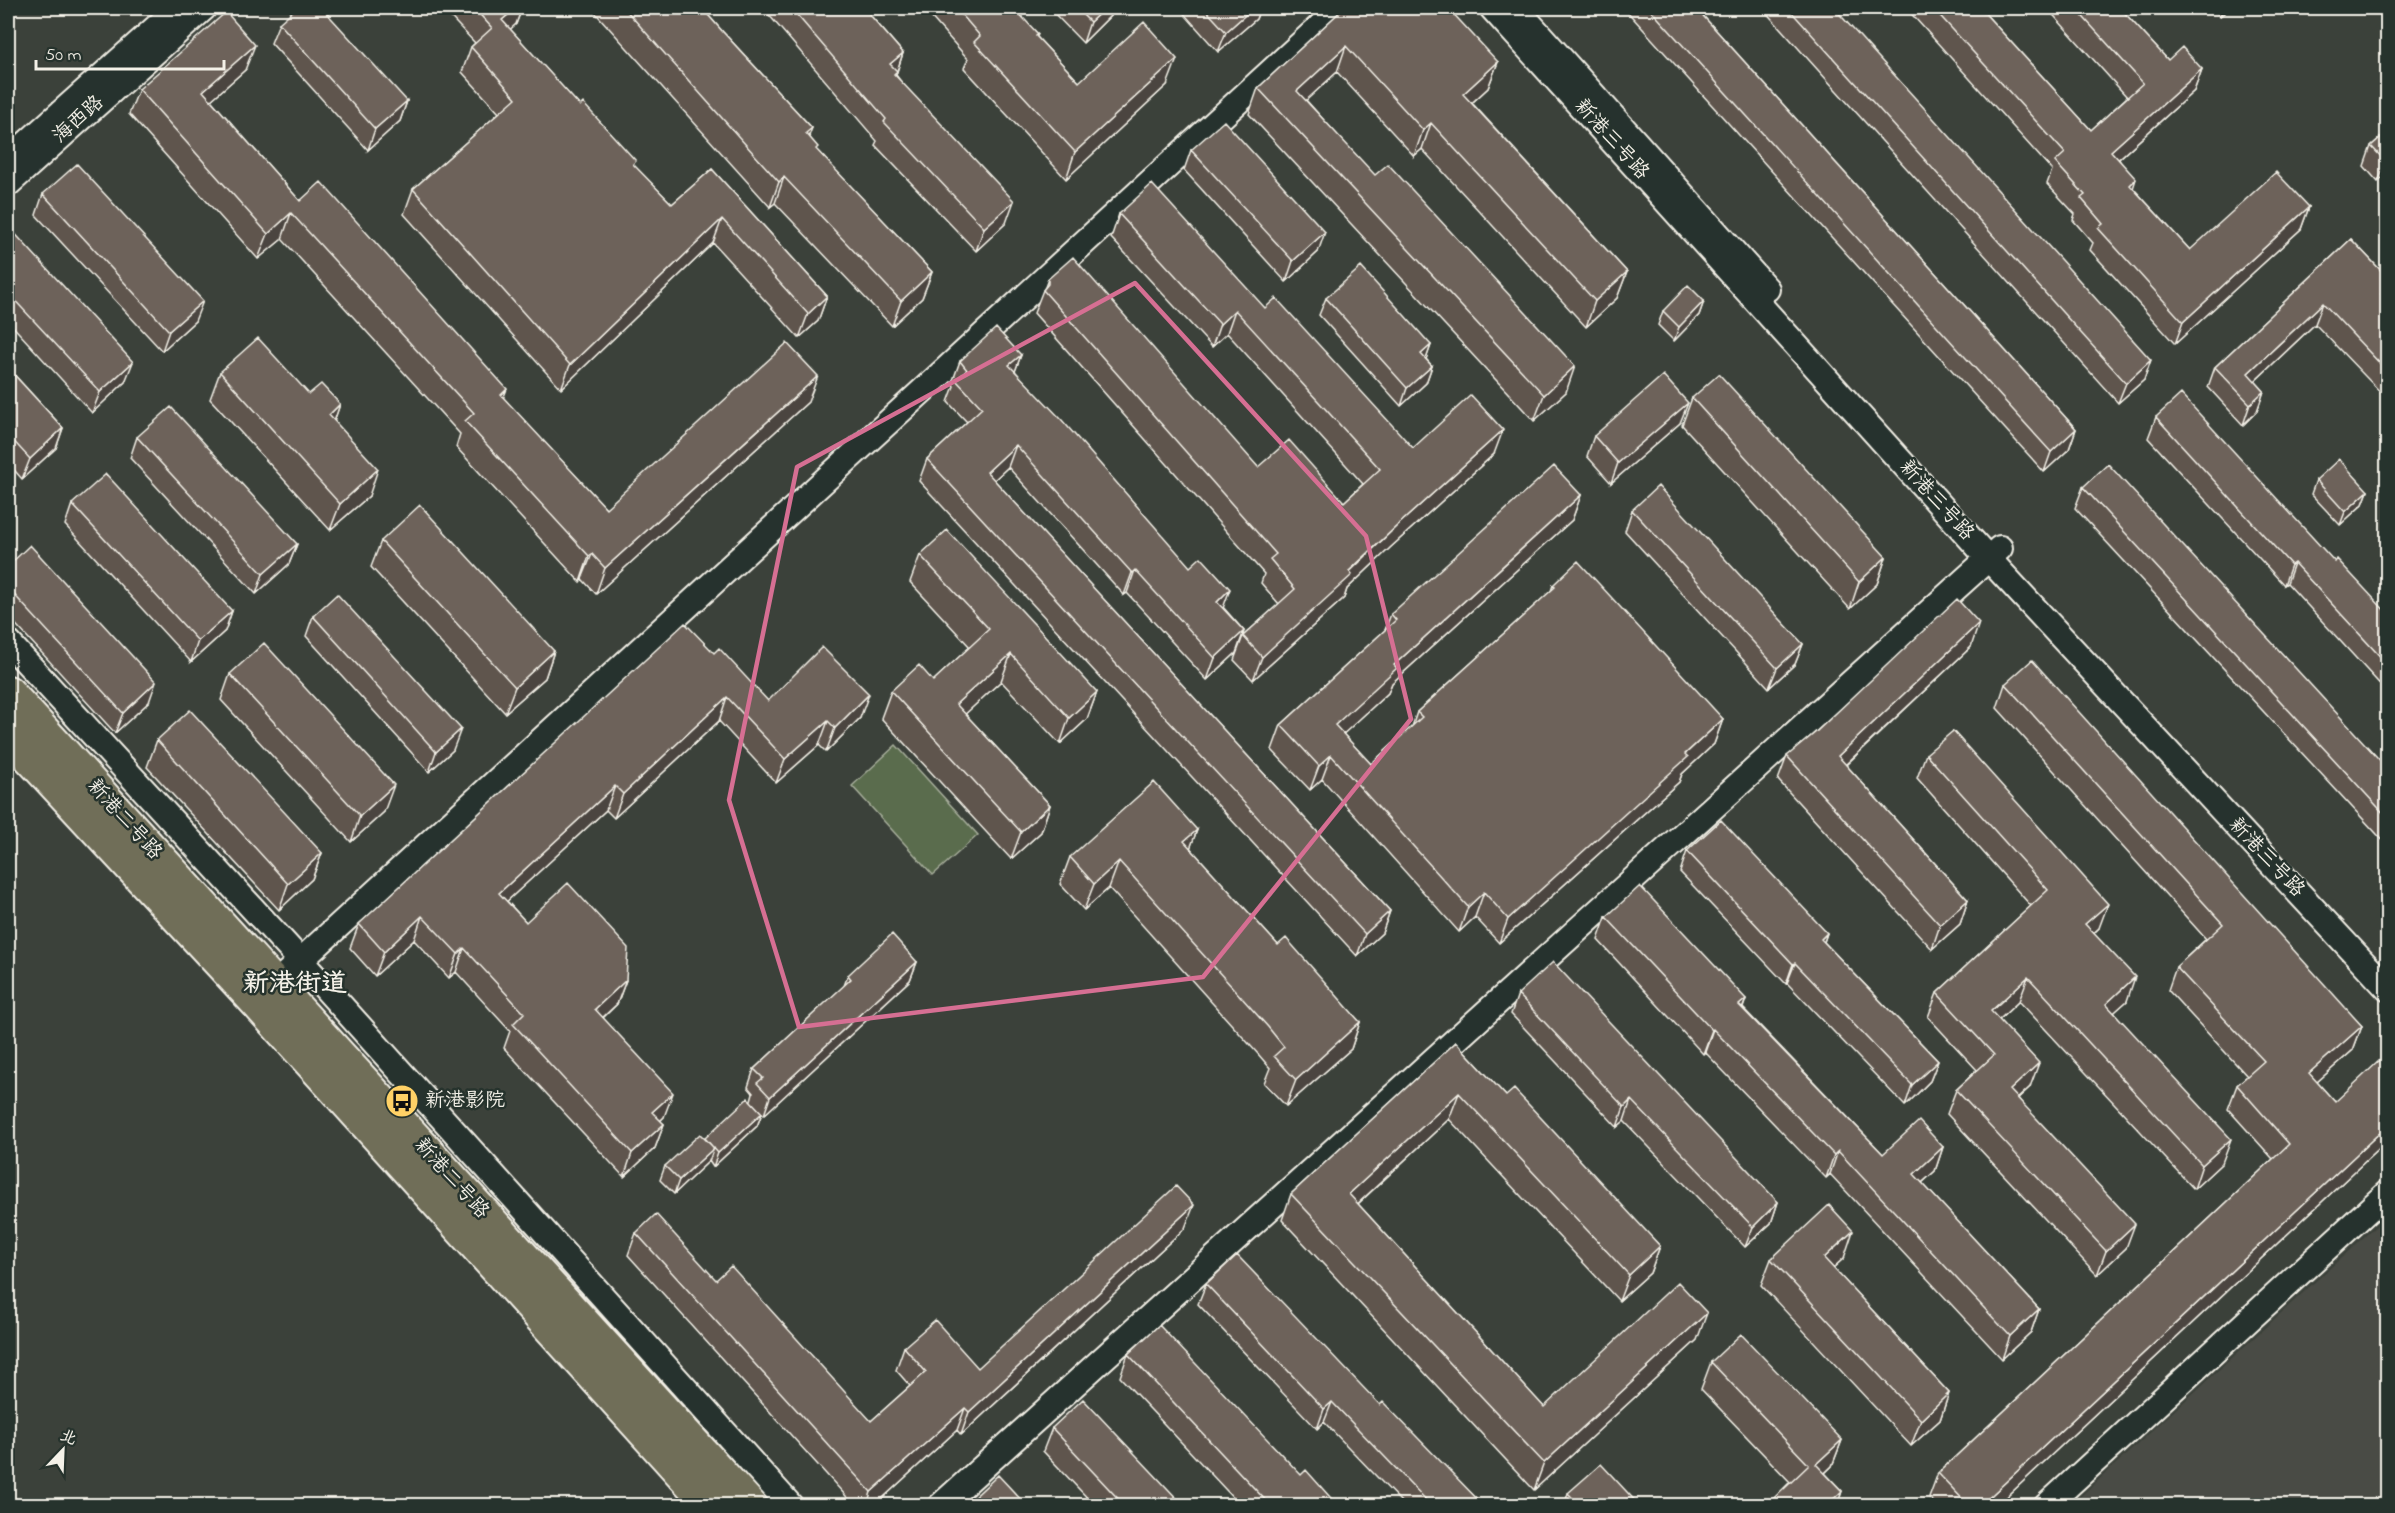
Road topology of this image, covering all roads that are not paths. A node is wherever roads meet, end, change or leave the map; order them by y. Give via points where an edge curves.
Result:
1 (178, 8) edge
2 (204, 8) edge
3 (1340, 8) edge
4 (1492, 8) edge
5 (1516, 8) edge
6 (8, 160) edge
7 (8, 184) edge
8 (1994, 553) junction
9 (8, 642) edge
10 (8, 692) edge
11 (8, 734) edge
12 (300, 960) junction
13 (2388, 969) edge
14 (2388, 988) edge
15 (265, 993) junction
16 (2388, 1192) edge
17 (711, 1506) edge
18 (751, 1506) edge
19 (791, 1506) edge
20 (940, 1506) edge
21 (2046, 1506) edge

1 - 6 street, 海西路
2 - 7 street, 海西路
3 - 12 street
4 - 8 street, 新港三号路
5 - 8 street, 新港三号路
8 - 13 street, 新港三号路
8 - 14 street, 新港三号路
8 - 20 street
9 - 12 street
10 - 15 main road, 新港二号路
11 - 15 main road, 新港二号路
12 - 15 street
12 - 19 street
15 - 17 main road, 新港二号路
15 - 18 main road, 新港二号路
16 - 21 street

